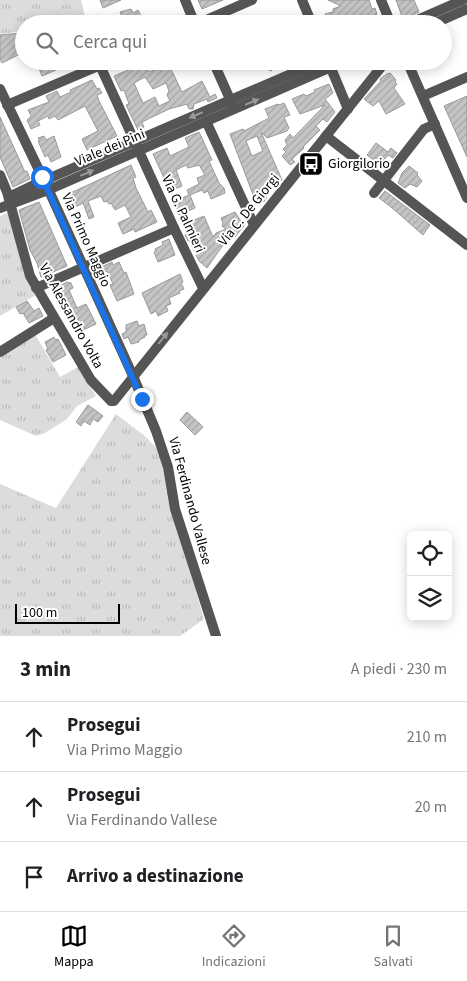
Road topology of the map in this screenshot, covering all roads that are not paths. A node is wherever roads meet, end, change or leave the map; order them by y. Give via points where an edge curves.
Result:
1 (185, 0) edge
2 (252, 0) edge
3 (302, 0) edge
4 (381, 0) edge
5 (463, 0) edge
6 (467, 9) edge
7 (192, 15) edge
8 (217, 15) edge
9 (308, 15) edge
10 (387, 15) edge
11 (429, 15) edge
12 (452, 16) edge
13 (87, 70) edge
14 (106, 70) edge
15 (217, 70) edge
16 (303, 70) edge
17 (315, 70) edge
18 (332, 70) edge
19 (379, 70) edge
20 (411, 70) edge
21 (467, 77) edge
22 (0, 89) edge
23 (422, 96) junction
24 (7, 105) junction
25 (233, 105) junction
26 (348, 109) junction
27 (206, 121) junction
28 (435, 124) junction
29 (326, 136) junction
30 (136, 146) junction
31 (0, 175) edge
32 (384, 181) junction
33 (464, 181) edge
34 (46, 185) junction
35 (374, 193) dead end
36 (467, 198) edge
37 (4, 206) edge
38 (254, 225) junction
39 (174, 228) junction
40 (466, 243) edge
41 (83, 268) junction
42 (36, 288) junction
43 (204, 288) junction
44 (54, 318) junction
45 (0, 352) edge
46 (133, 376) junction
47 (216, 636) edge

1 - 7 street
2 - 8 street
3 - 9 street
4 - 10 street
5 - 11 street
6 - 12 street
13 - 24 street
14 - 30 street, Via G. Palmieri
15 - 25 street
16 - 25 street, Viale dei Pini
25 -> 17 street, Viale dei Pini
18 - 26 street
19 - 26 street, Via C. De Giorgi
20 - 23 street
21 - 23 street
22 - 24 street, Via Primo Maggio
23 - 28 street
24 - 34 street, Via Primo Maggio
25 - 27 street, Viale dei Pini
25 -> 30 street, Viale dei Pini
26 - 29 street, Via C. De Giorgi
27 - 30 street, Viale dei Pini
27 - 38 street
28 - 32 street via 424,129
28 - 33 street
29 - 32 street
29 - 38 street, Via C. De Giorgi
30 - 34 street, Viale dei Pini
30 - 39 street, Via G. Palmieri
31 - 37 street, Via Alessandro Volta via 7,192
32 - 35 street
32 - 40 street
33 - 36 street
34 - 37 street, Viale dei Pini
34 - 41 street, Via Primo Maggio
37 - 42 street, Via Alessandro Volta
38 - 43 street, Via C. De Giorgi
39 - 41 street
39 - 43 street, Via G. Palmieri
41 - 42 street
41 - 46 street, Via Primo Maggio
42 - 44 street, Via Alessandro Volta
46 -> 43 street, Via C. De Giorgi
44 - 45 street
44 - 46 street, Via Alessandro Volta via 91,380 111,401 118,398
46 - 47 street, Via Ferdinando Vallese via 163,449 175,508

